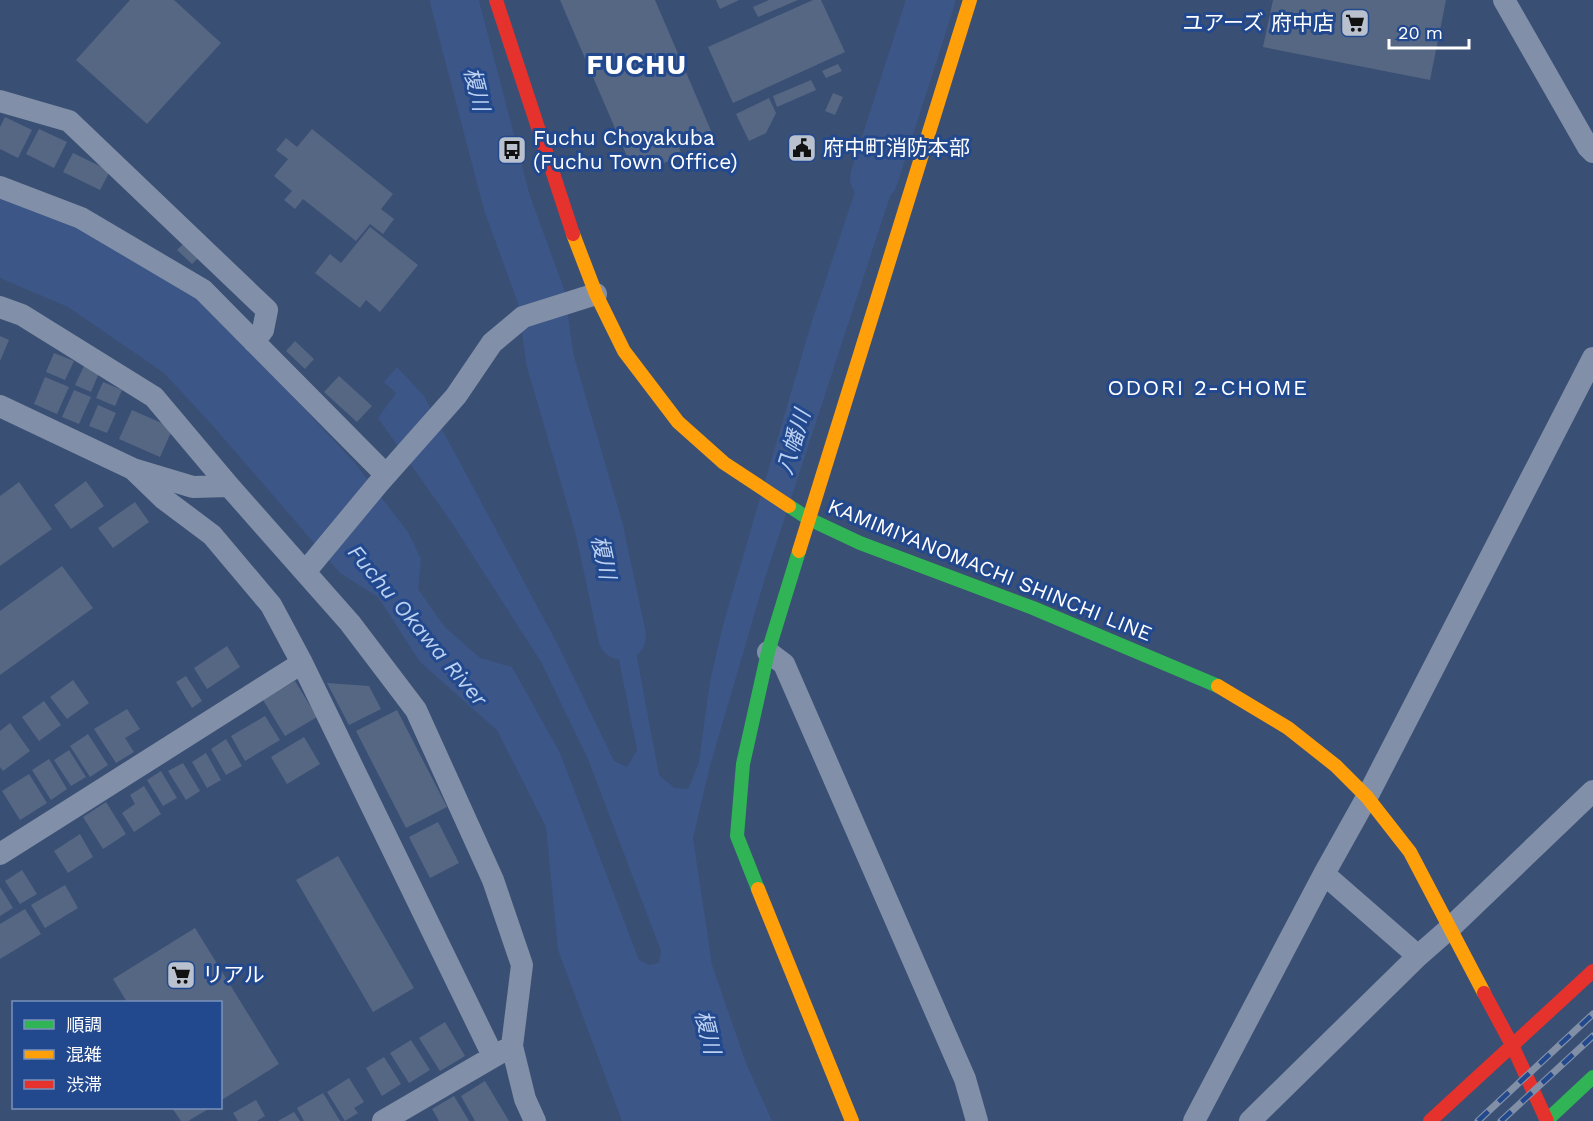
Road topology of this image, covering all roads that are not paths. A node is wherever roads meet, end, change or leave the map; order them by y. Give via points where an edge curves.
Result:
1 (496, 0) edge
2 (1504, 0) edge
3 (965, 3) edge
4 (0, 101) edge
5 (1593, 152) edge
6 (0, 187) edge
7 (596, 294) junction
8 (0, 307) edge
9 (254, 342) junction
10 (1593, 358) edge
11 (0, 406) edge
12 (133, 469) junction
13 (382, 479) junction
14 (229, 486) junction
15 (809, 519) junction
16 (311, 565) junction
17 (768, 652) junction
18 (302, 663) junction
19 (1593, 792) edge
20 (1367, 797) junction
21 (0, 854) edge
22 (1324, 873) junction
23 (1450, 928) junction
24 (1418, 956) junction
25 (1593, 970) edge
26 (1512, 1045) junction
27 (503, 1051) junction
28 (1593, 1077) edge
29 (383, 1121) edge
30 (535, 1121) edge
31 (852, 1121) edge
32 (977, 1121) edge
33 (1194, 1121) edge
34 (1250, 1121) edge
35 (1430, 1121) edge
36 (1547, 1121) edge

1 - 7 main road, KAMIMIYANOMACHI SHINCHI LINE
2 - 5 street
3 - 15 main road
4 - 9 street via 69,121 267,310 263,330
6 - 9 street via 81,218 203,290
7 - 13 street via 523,317 492,343 456,396
7 - 15 main road, KAMIMIYANOMACHI SHINCHI LINE via 624,351 678,422 723,463
8 - 14 street via 22,315 153,397
9 - 13 street
10 - 20 street
11 - 12 street
12 - 14 street via 193,488
12 - 18 street via 164,499 212,535 272,605
13 - 16 street
14 - 16 street
15 - 17 main road
15 - 20 main road, KAMIMIYANOMACHI SHINCHI LINE via 860,543 1034,608 1212,683 1288,728
16 - 27 street via 416,710 493,880 522,965
17 - 31 main road via 743,764 737,836
17 - 32 street via 784,664 965,1079
18 - 21 street
18 - 27 street
19 - 23 street
20 - 22 street
20 - 23 main road, KAMIMIYANOMACHI SHINCHI LINE via 1410,852
22 - 24 street
22 - 33 street
23 - 24 street
23 - 26 main road, KAMIMIYANOMACHI SHINCHI LINE
24 - 34 street
25 - 26 main road
26 - 35 main road
26 - 36 main road, KAMIMIYANOMACHI SHINCHI LINE
27 - 29 street
27 - 30 street
28 - 36 main road

